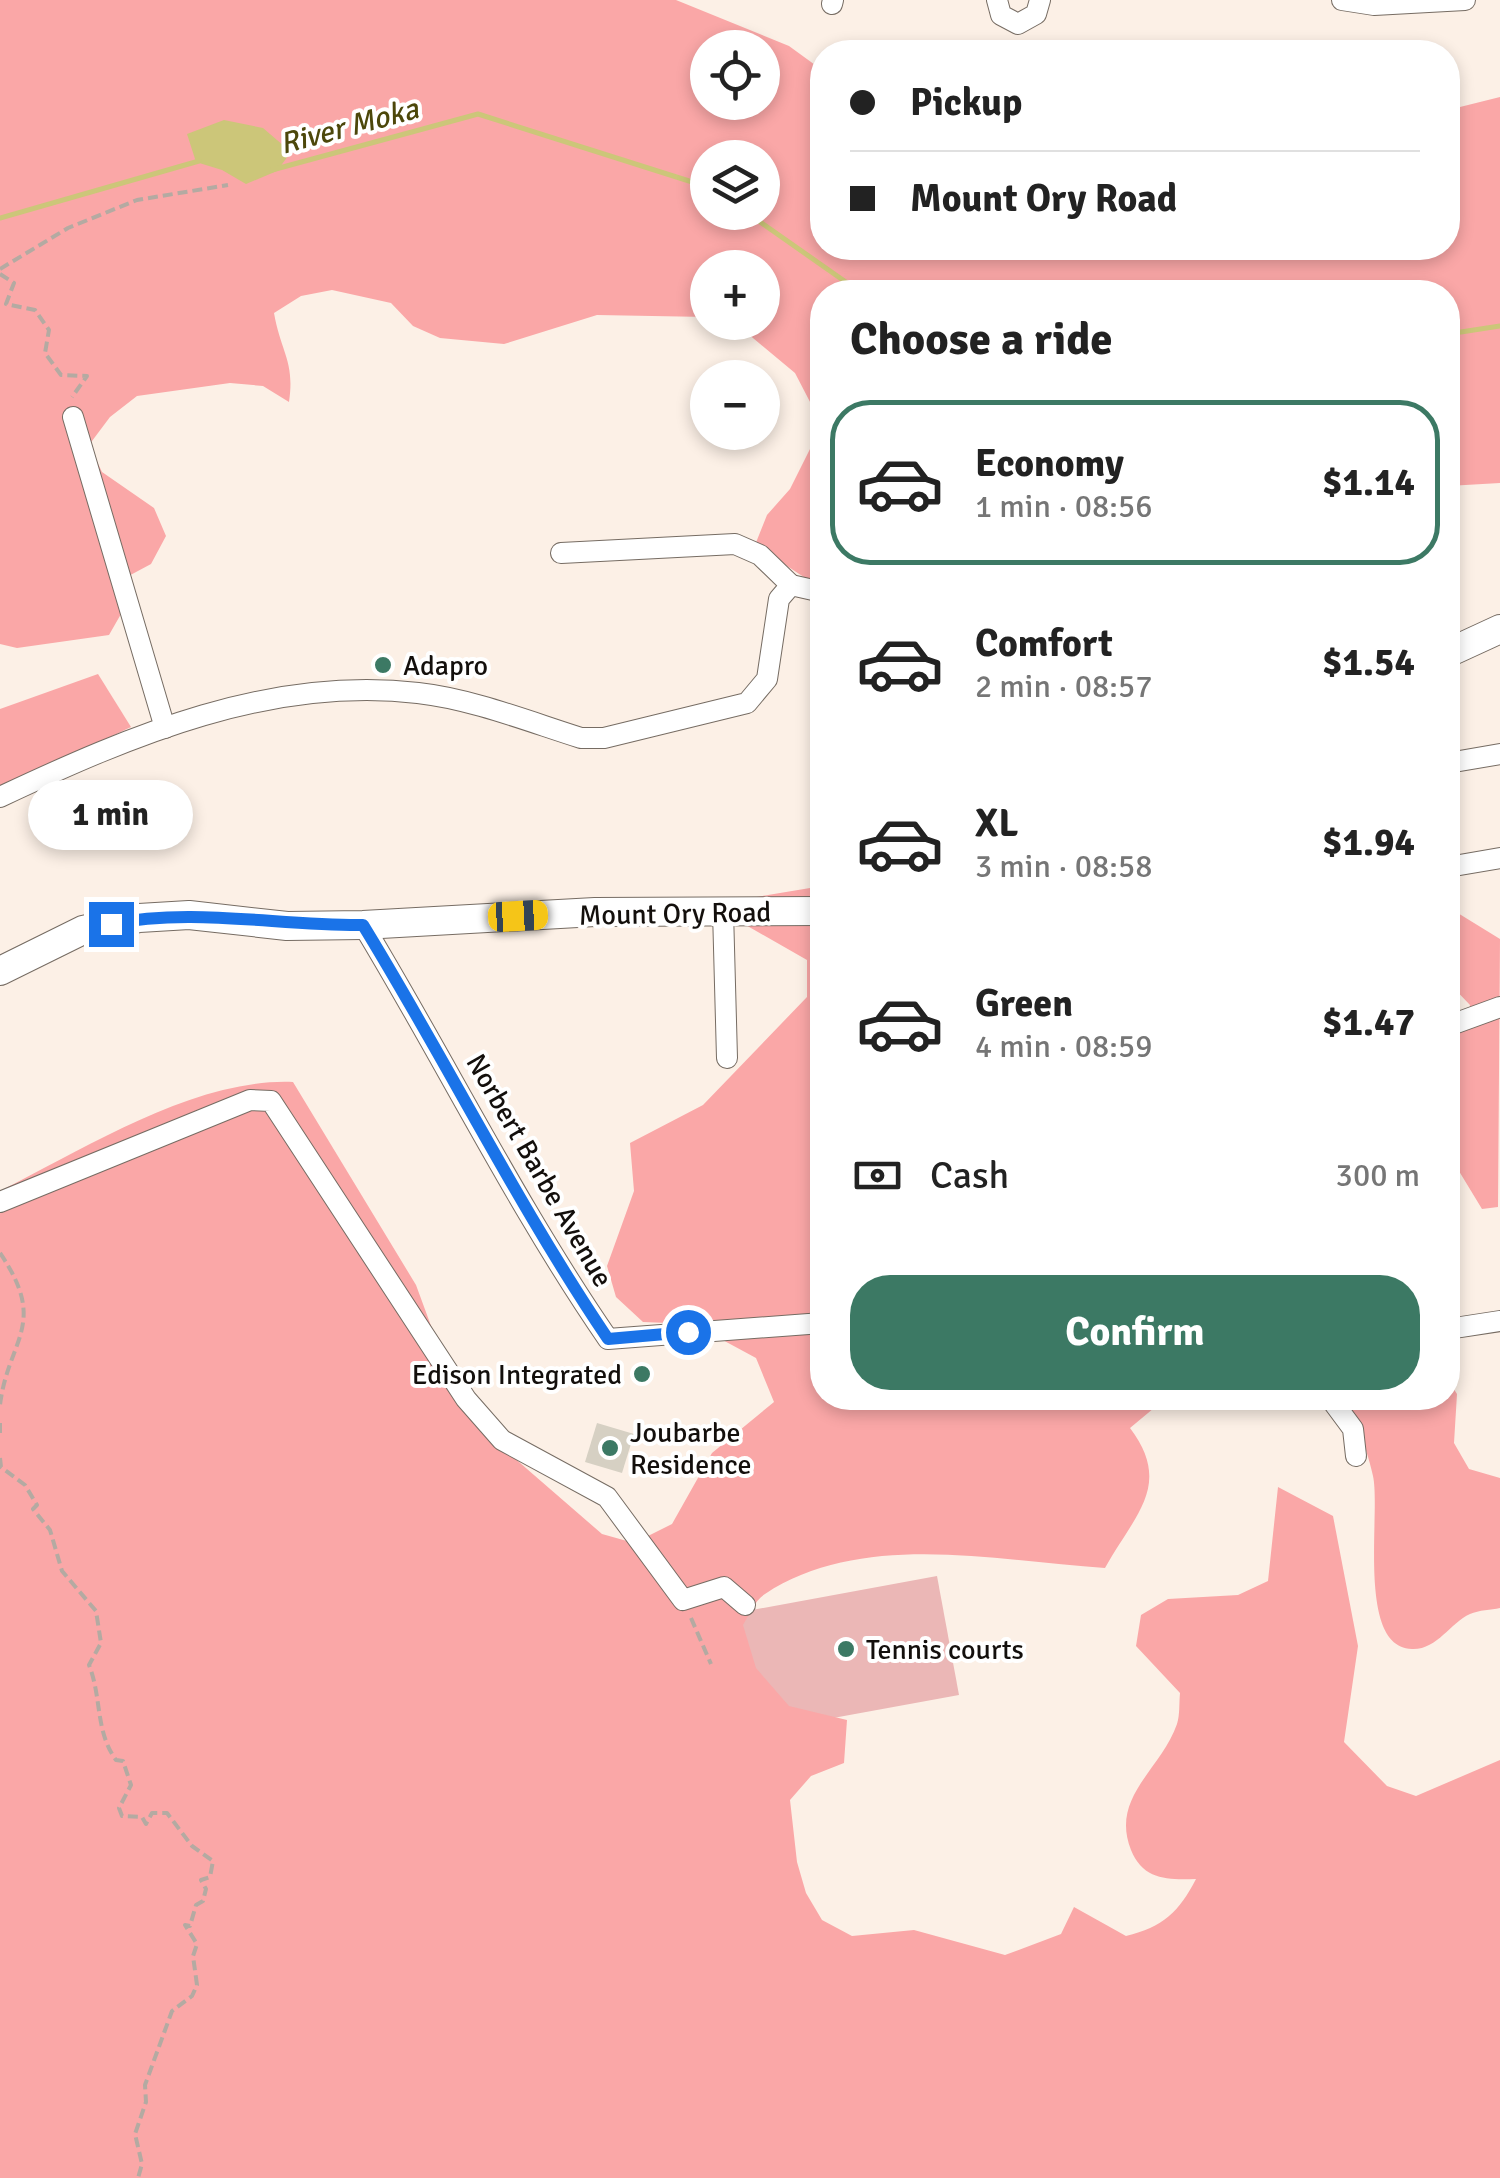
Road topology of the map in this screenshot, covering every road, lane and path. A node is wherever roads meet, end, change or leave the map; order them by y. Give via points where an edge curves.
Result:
1 (997, 0) edge
2 (1040, 0) edge
3 (1342, 0) edge
4 (1465, 0) edge
5 (228, 186) dead end
6 (0, 272) edge
7 (73, 418) joint
8 (561, 553) dead end
9 (791, 585) junction
10 (810, 589) edge
11 (1500, 629) edge
12 (1460, 647) edge
13 (165, 728) junction
14 (1500, 754) edge
15 (1460, 761) edge
16 (0, 798) edge
17 (1500, 858) edge
18 (1460, 865) edge
19 (723, 911) junction
20 (810, 911) edge
21 (363, 925) junction
22 (0, 971) edge
23 (1500, 1007) edge
24 (1460, 1022) edge
25 (727, 1058) dead end
26 (0, 1202) edge
27 (0, 1253) edge
28 (1500, 1320) edge
29 (810, 1324) edge
30 (1460, 1328) edge
31 (0, 1405) edge
32 (1339, 1410) edge
33 (0, 1423) edge
34 (0, 1437) edge
35 (1356, 1456) dead end
36 (0, 1458) edge
37 (683, 1600) junction
38 (744, 1605) dead end
39 (711, 1664) dead end
40 (138, 2178) edge

1 - 2 street via 1000,15 1018,24 1036,14
3 - 4 street
5 - 6 path via 136,200 68,228
6 - 7 path via 14,283 6,304 35,310 49,330 45,352 61,375 87,376 72,397
7 - 13 street
8 - 9 street via 734,544 760,555
9 - 10 street
9 - 13 street via 779,598 767,679 747,703 604,738 581,738 424,694 370,689 316,689 209,711
11 - 12 main road
13 - 16 street
14 - 15 street
17 - 18 street
19 - 20 main road, Mount Ory Road
19 - 21 main road, Mount Ory Road
19 - 25 street
21 - 22 main road, Mount Ory Road via 139,918 83,930
21 - 29 street, Norbert Barbe Avenue via 554,1261 608,1339
23 - 24 street
26 - 37 street via 250,1100 271,1102 466,1399 502,1440 607,1497
27 - 31 path via 26,1326
28 - 30 street
32 - 35 street via 1353,1430
33 - 34 path
36 - 40 path via 1,1468 26,1484 62,1571 96,1612 101,1643 88,1665 103,1712 102,1737 123,1762 130,1784 122,1816 142,1817 146,1824 152,1813 167,1814 213,1861 210,1877 201,1880 204,1901 185,1925 197,1944 197,1985 172,2010 145,2085 135,2134
37 - 38 street via 724,1587
37 - 39 path

